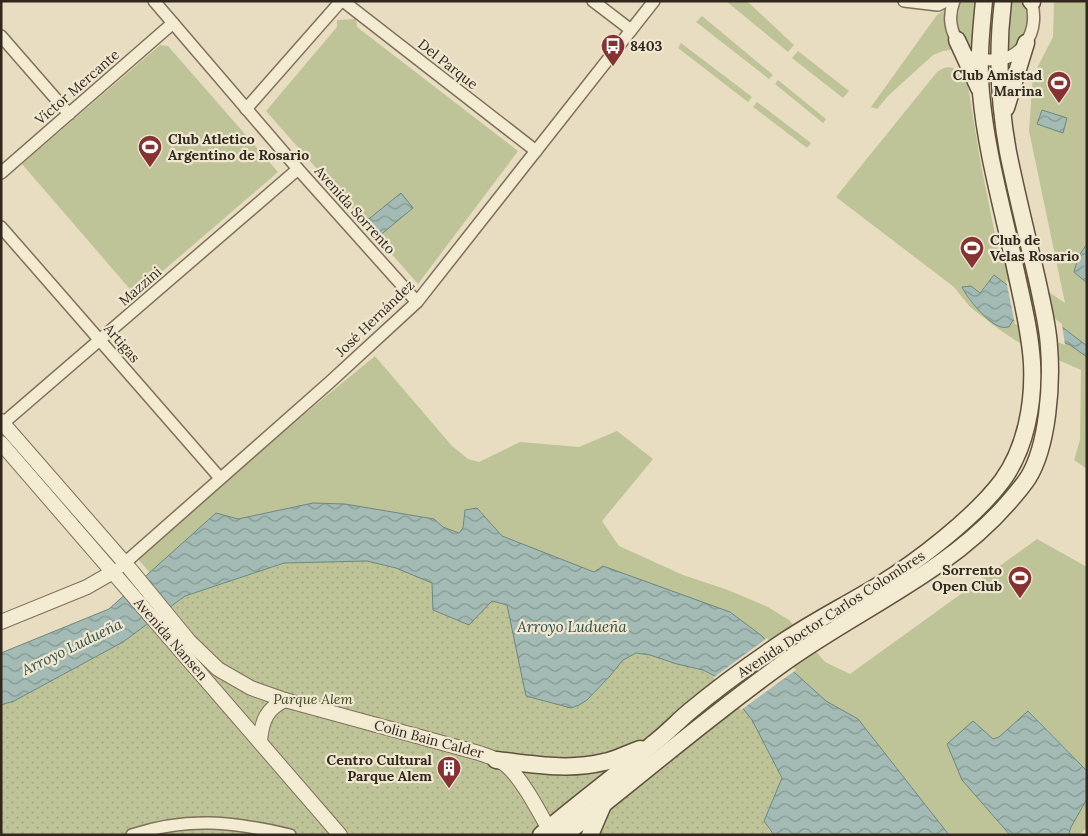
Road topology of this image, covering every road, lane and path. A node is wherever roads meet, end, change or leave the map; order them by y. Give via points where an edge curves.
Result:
1 (154, 1) edge
2 (342, 1) edge
3 (593, 1) edge
4 (654, 1) edge
5 (904, 1) edge
6 (984, 1) edge
7 (1003, 1) edge
8 (1031, 1) edge
9 (947, 3) edge
10 (173, 23) junction
11 (631, 30) junction
12 (1, 36) edge
13 (957, 40) junction
14 (1026, 44) junction
15 (980, 58) junction
16 (999, 60) junction
17 (981, 92) junction
18 (246, 109) junction
19 (69, 114) junction
20 (1003, 115) junction
21 (536, 151) junction
22 (298, 169) junction
23 (1, 173) edge
24 (1, 228) edge
25 (416, 302) junction
26 (100, 340) junction
27 (2, 423) edge
28 (1, 443) edge
29 (220, 478) junction
30 (123, 573) junction
31 (1, 622) edge
32 (183, 644) junction
33 (291, 702) junction
34 (260, 741) junction
35 (654, 744) junction
36 (496, 760) junction
37 (604, 804) junction
38 (547, 833) edge
39 (132, 835) edge
40 (290, 835) edge
41 (340, 835) edge
42 (564, 835) edge
43 (590, 835) edge

1 - 10 street, Avenida Sorrento
2 - 18 street
2 - 21 street, Del Parque
3 - 11 street
4 - 11 street, José Hernández
5 - 9 street
6 - 15 main road, Avenida Doctor Carlos Colombres
7 - 16 main road, Avenida Doctor Carlos Colombres
8 - 14 street via 1035,20
9 - 13 street
10 - 18 street, Avenida Sorrento
10 - 19 street, Víctor Mercante
11 - 21 street, José Hernández
12 - 19 street
13 - 15 street
13 - 17 main road
14 - 16 street
14 - 20 main road
15 - 16 street
15 - 17 main road, Avenida Doctor Carlos Colombres
16 - 20 main road, Avenida Doctor Carlos Colombres
17 - 35 main road, Avenida Doctor Carlos Colombres via 993,166 1029,334 1032,364 1028,420 1011,467 961,523 880,584 754,662
18 - 22 street, Avenida Sorrento
19 - 23 street, Víctor Mercante
20 - 37 main road, Avenida Doctor Carlos Colombres via 1049,347 1049,401 1037,460 1029,477 976,536 891,597 787,661
21 - 25 street, José Hernández
22 - 25 street, Avenida Sorrento
22 - 26 street, Mazzini
24 - 26 street, Artigas
25 - 29 street, José Hernández
26 - 27 street, Mazzini
26 - 29 street, Artigas
27 - 30 street, Avenida Nansen
28 - 30 street, Avenida Nansen
29 - 30 street, José Hernández
30 - 31 street
30 - 32 street, Avenida Nansen
32 - 33 street, Avenida Nansen via 251,688
32 - 34 street, Avenida Nansen
33 - 34 street via 275,705 266,715
33 - 36 street, Colin Bain Calder
34 - 41 street, Avenida Nansen
35 - 36 main road via 604,762 580,766
35 - 38 main road, Avenida Doctor Carlos Colombres
36 - 38 street, Colin Bain Calder via 516,776
37 - 42 main road, Avenida Doctor Carlos Colombres
37 - 43 main road
39 - 40 street via 162,827 206,822 234,823

